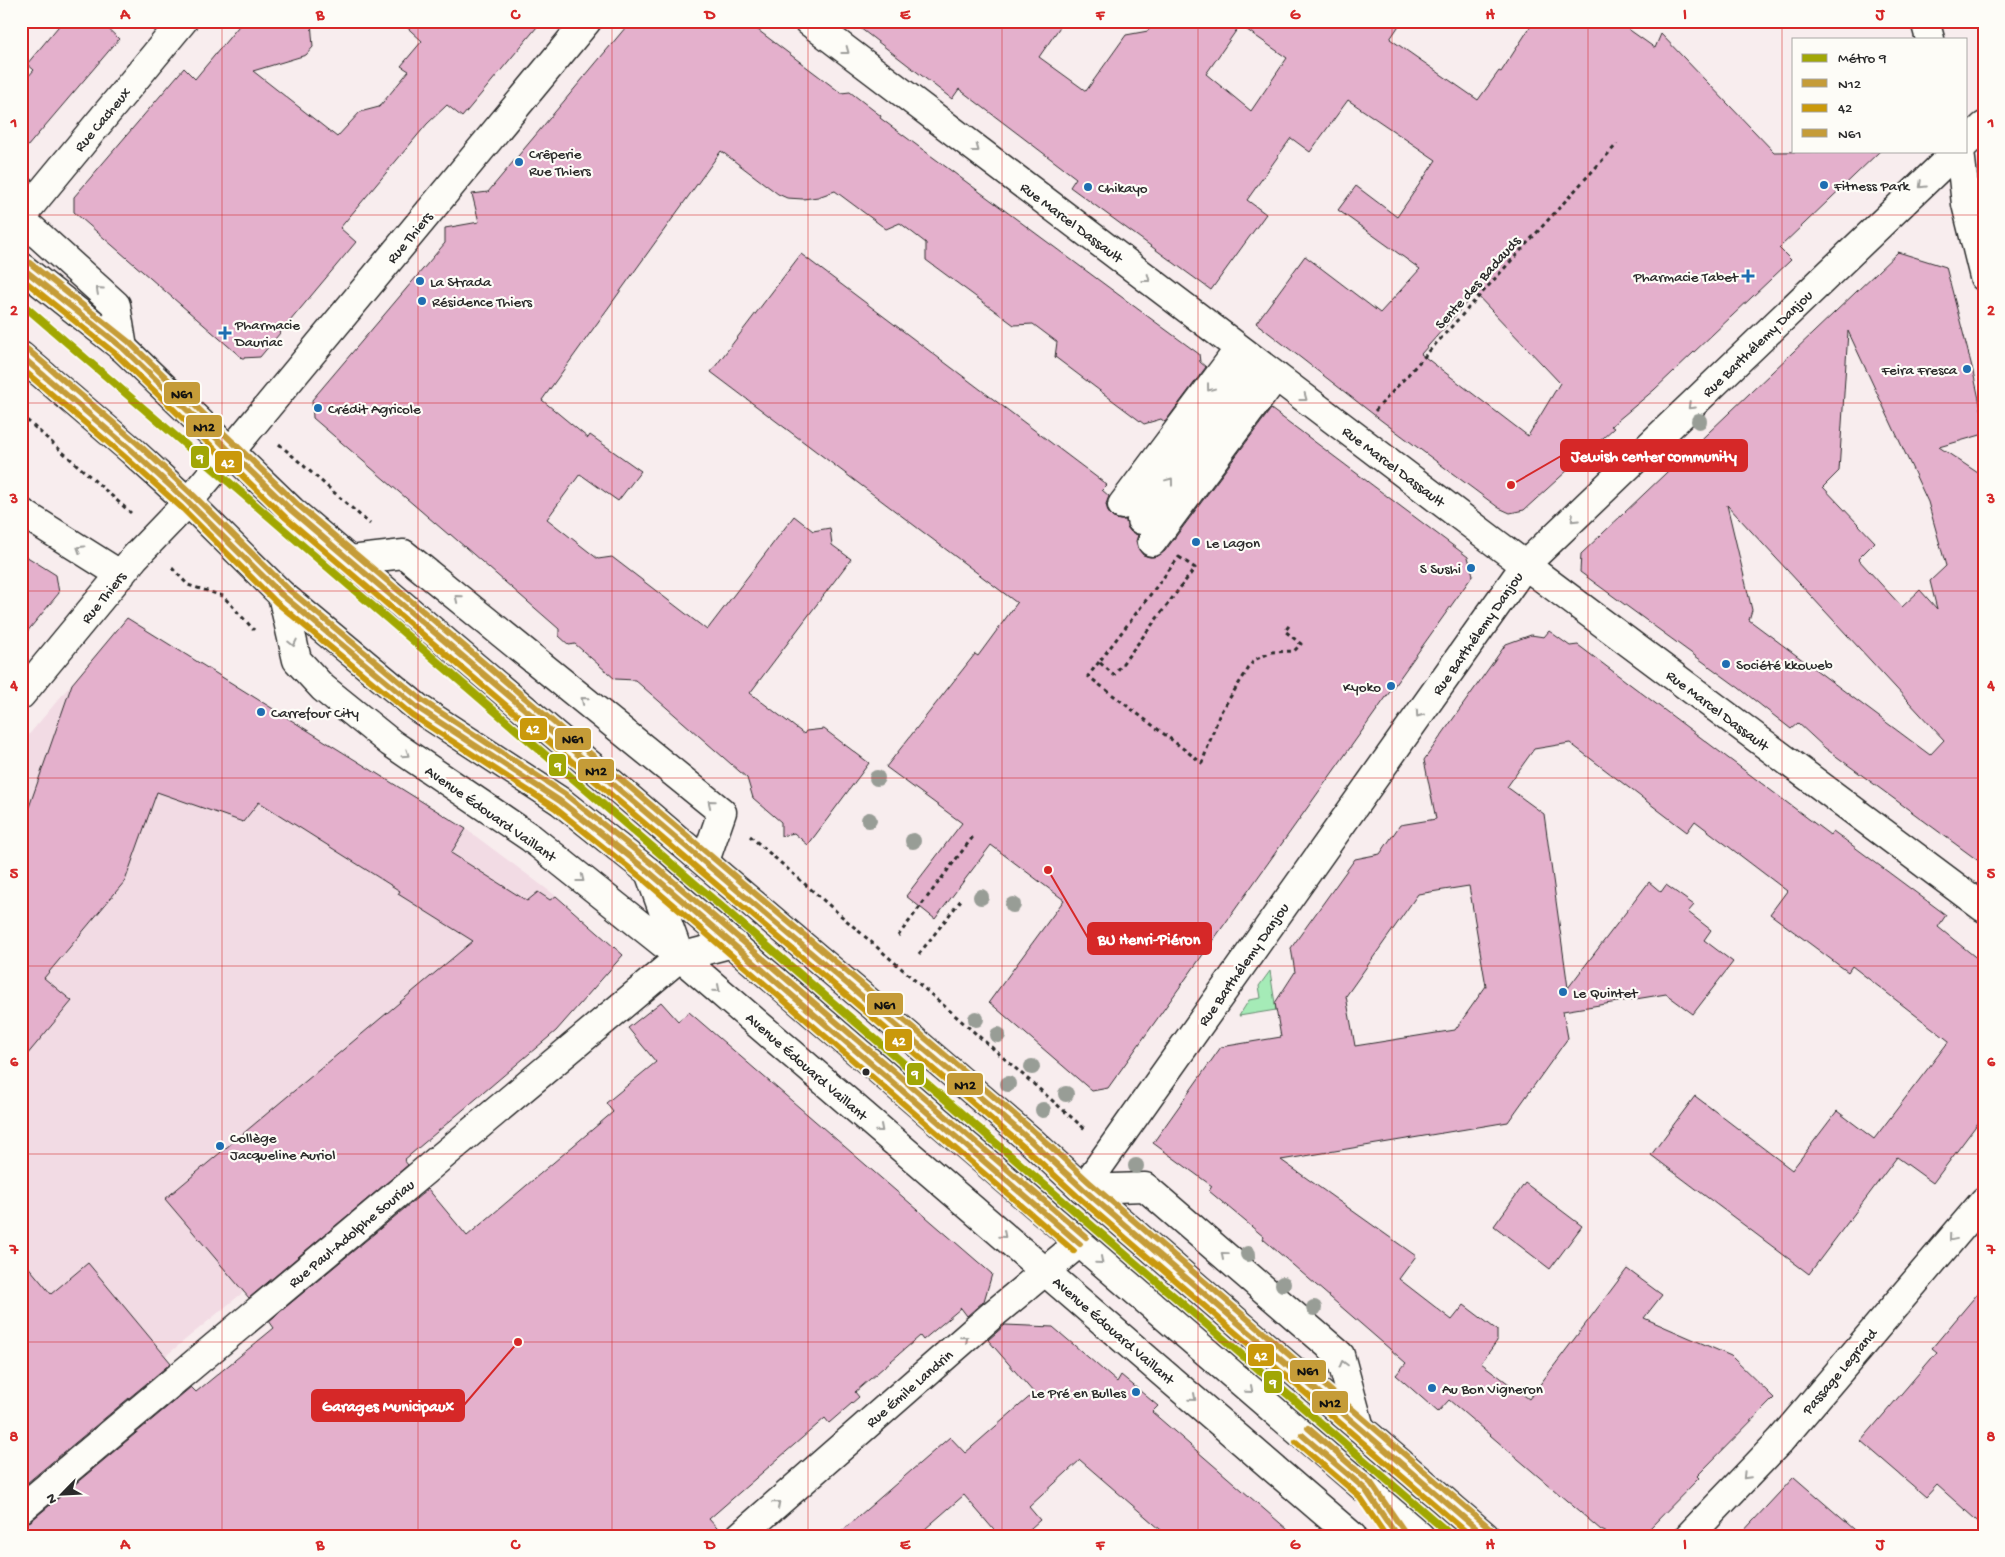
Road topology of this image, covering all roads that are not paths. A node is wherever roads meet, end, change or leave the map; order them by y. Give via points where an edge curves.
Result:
1 (183, 21) edge
2 (587, 21) edge
3 (808, 21) edge
4 (1925, 21) edge
5 (1930, 38) edge
6 (1984, 126) edge
7 (1968, 141) edge
8 (1958, 152) edge
9 (1959, 152) edge
10 (21, 218) edge
11 (21, 267) edge
12 (1984, 278) edge
13 (123, 348) junction
14 (21, 356) edge
15 (1258, 363) junction
16 (230, 452) junction
17 (188, 502) junction
18 (21, 512) edge
19 (350, 560) junction
20 (1525, 565) junction
21 (121, 574) junction
22 (282, 595) junction
23 (21, 695) edge
24 (705, 861) junction
25 (649, 872) junction
26 (1984, 908) edge
27 (732, 943) junction
28 (680, 957) junction
29 (1083, 1189) junction
30 (1984, 1201) edge
31 (1079, 1243) junction
32 (1046, 1272) junction
33 (1360, 1428) junction
34 (1364, 1489) junction
35 (21, 1509) edge
36 (740, 1536) edge
37 (1352, 1536) edge
38 (1397, 1536) edge
39 (1420, 1536) edge
40 (1485, 1536) edge
41 (1689, 1536) edge

1 - 10 street, Rue Cacheux
2 - 16 street, Rue Thiers
3 -> 15 street, Rue Marcel Dassault
4 - 5 street
6 - 7 street
8 -> 20 street, Rue Barthélemy Danjou
9 - 12 street via 1966,204
13 -> 10 street via 116,305
11 - 13 street
13 - 16 street
14 - 17 street
15 - 15 street via 1138,522
15 -> 20 street, Rue Marcel Dassault
16 - 17 street
16 - 19 street
17 - 21 street, Rue Thiers
17 - 22 street
21 -> 18 street
19 - 24 street
24 -> 19 street via 722,812 404,554
20 - 26 street, Rue Marcel Dassault
20 -> 29 street, Rue Barthélemy Danjou
21 - 23 street, Rue Thiers
22 - 25 street via 418,708 560,801
22 -> 28 street, Avenue Édouard Vaillant via 297,660 323,688 391,743 531,838
24 - 29 street
25 - 27 street
25 - 28 street
27 - 28 street, Rue Paul-Adolphe Souriau
27 - 31 street
28 -> 32 street, Avenue Édouard Vaillant
28 - 35 street, Rue Paul-Adolphe Souriau
29 - 33 street
33 -> 29 street via 1340,1355 1145,1188
30 -> 41 street, Passage Legrand via 1780,1440
31 - 32 street, Rue Émile Landrin
31 -> 34 street
36 -> 32 street, Rue Émile Landrin via 991,1316
32 -> 37 street, Avenue Édouard Vaillant
33 - 40 street
34 - 38 street
34 - 39 street

